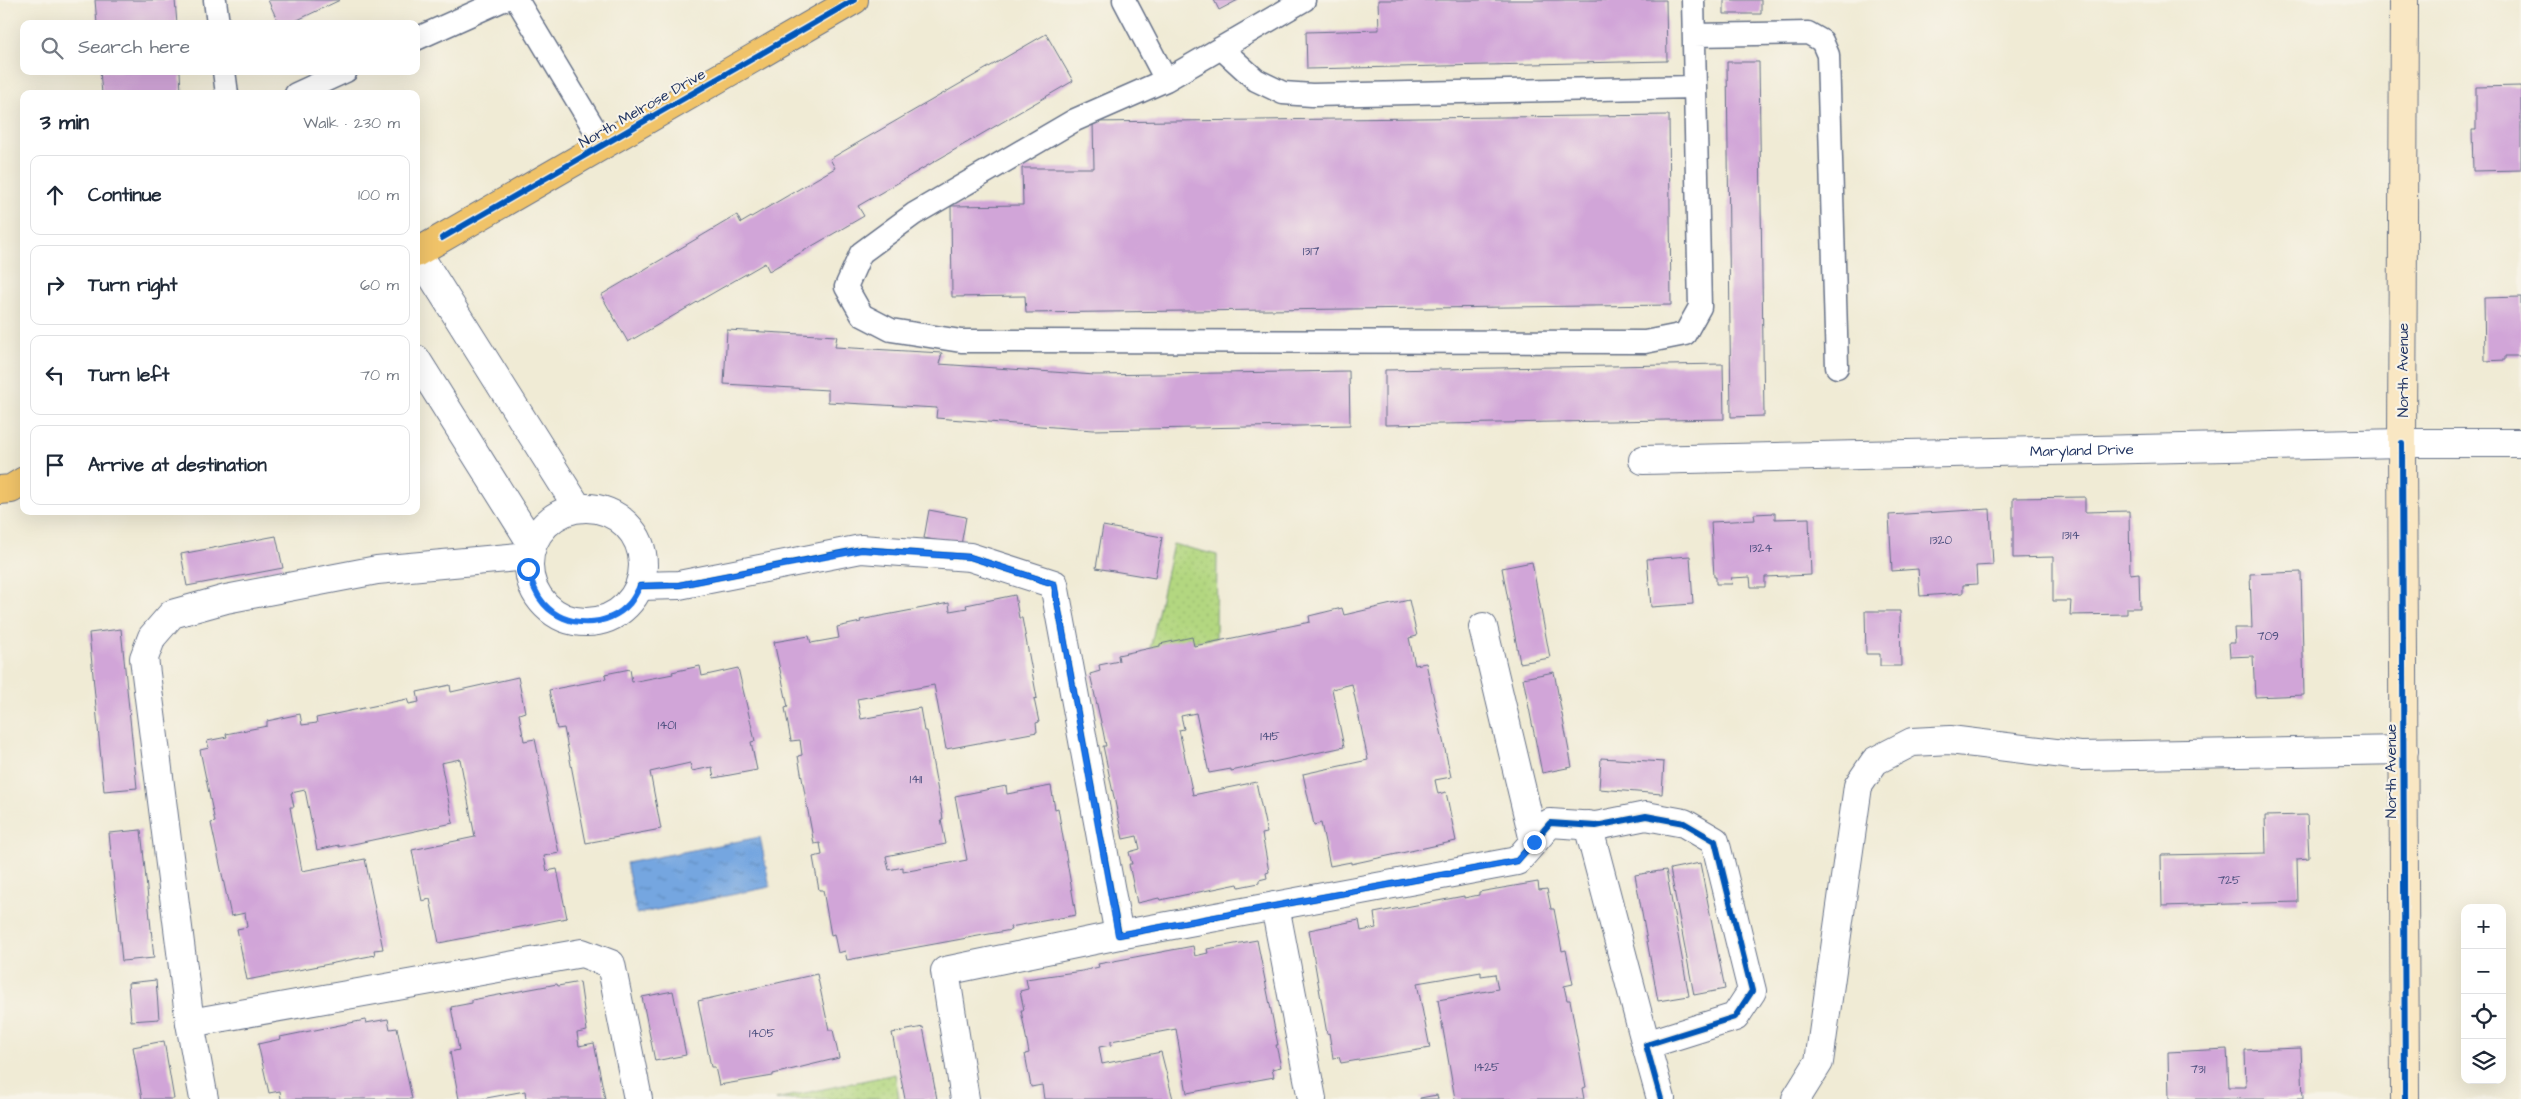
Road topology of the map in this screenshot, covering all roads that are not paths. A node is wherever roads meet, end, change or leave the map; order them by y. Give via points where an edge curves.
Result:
1 (215, 0) edge
2 (503, 0) edge
3 (517, 0) edge
4 (854, 0) edge
5 (1124, 0) edge
6 (1304, 0) edge
7 (1693, 0) edge
8 (2404, 0) edge
9 (218, 20) edge
10 (1694, 35) junction
11 (420, 37) edge
12 (1221, 48) junction
13 (225, 75) edge
14 (337, 75) edge
15 (1166, 80) junction
16 (1695, 87) junction
17 (226, 90) edge
18 (305, 90) edge
19 (604, 145) junction
20 (420, 251) edge
21 (420, 258) edge
22 (420, 366) edge
23 (1837, 367) dead end
24 (2402, 443) junction
25 (2521, 443) edge
26 (1643, 460) dead end
27 (578, 508) junction
28 (531, 550) junction
29 (640, 586) junction
30 (1483, 627) dead end
31 (2404, 750) junction
32 (1588, 825) junction
33 (1534, 842) junction
34 (1274, 906) junction
35 (1118, 935) junction
36 (190, 1022) junction
37 (1646, 1045) junction
38 (204, 1099) edge
39 (638, 1099) edge
40 (965, 1099) edge
41 (1312, 1099) edge
42 (1661, 1099) edge
43 (1796, 1099) edge
44 (2405, 1099) edge

1 - 9 lane
2 - 11 lane
3 - 19 lane
4 - 19 main road, North Melrose Drive
5 - 15 lane
6 - 12 lane
7 - 10 lane
8 - 24 main road, North Avenue
10 - 16 lane
10 - 23 lane via 1808,33 1822,41 1828,56
12 - 15 lane
12 - 16 lane via 1256,80 1283,93 1322,95
13 - 17 lane
14 - 18 lane
15 - 16 lane via 1075,120 914,214 861,253 846,287 862,315 891,330 961,341 1645,342 1685,334 1700,307
19 - 20 main road, North Melrose Drive
21 - 27 street
22 - 28 street
24 - 25 street, Maryland Drive
24 - 26 street, Maryland Drive
24 - 31 main road, North Avenue
27 - 28 street via 562,512 548,522 537,534
27 - 29 street via 595,507 611,512 636,536 644,570
28 - 29 street via 528,569 533,588 544,604 559,616 578,622 596,622 615,615 630,603
28 - 36 street via 377,570 226,599 172,614 152,637 144,658
29 - 35 street via 679,585 861,550 970,557 1054,584
30 - 33 street
31 - 43 street via 2080,756 1950,740 1912,742 1874,760 1858,786 1819,1062
31 - 44 main road, North Avenue
32 - 33 street via 1550,823
32 - 37 street
32 - 37 street via 1646,816 1684,823 1715,840 1752,992 1735,1017
33 - 34 street via 1517,861
34 - 35 street
34 - 41 street
35 - 40 street via 945,971
36 - 38 street
36 - 39 street via 582,953 611,964
37 - 42 street

